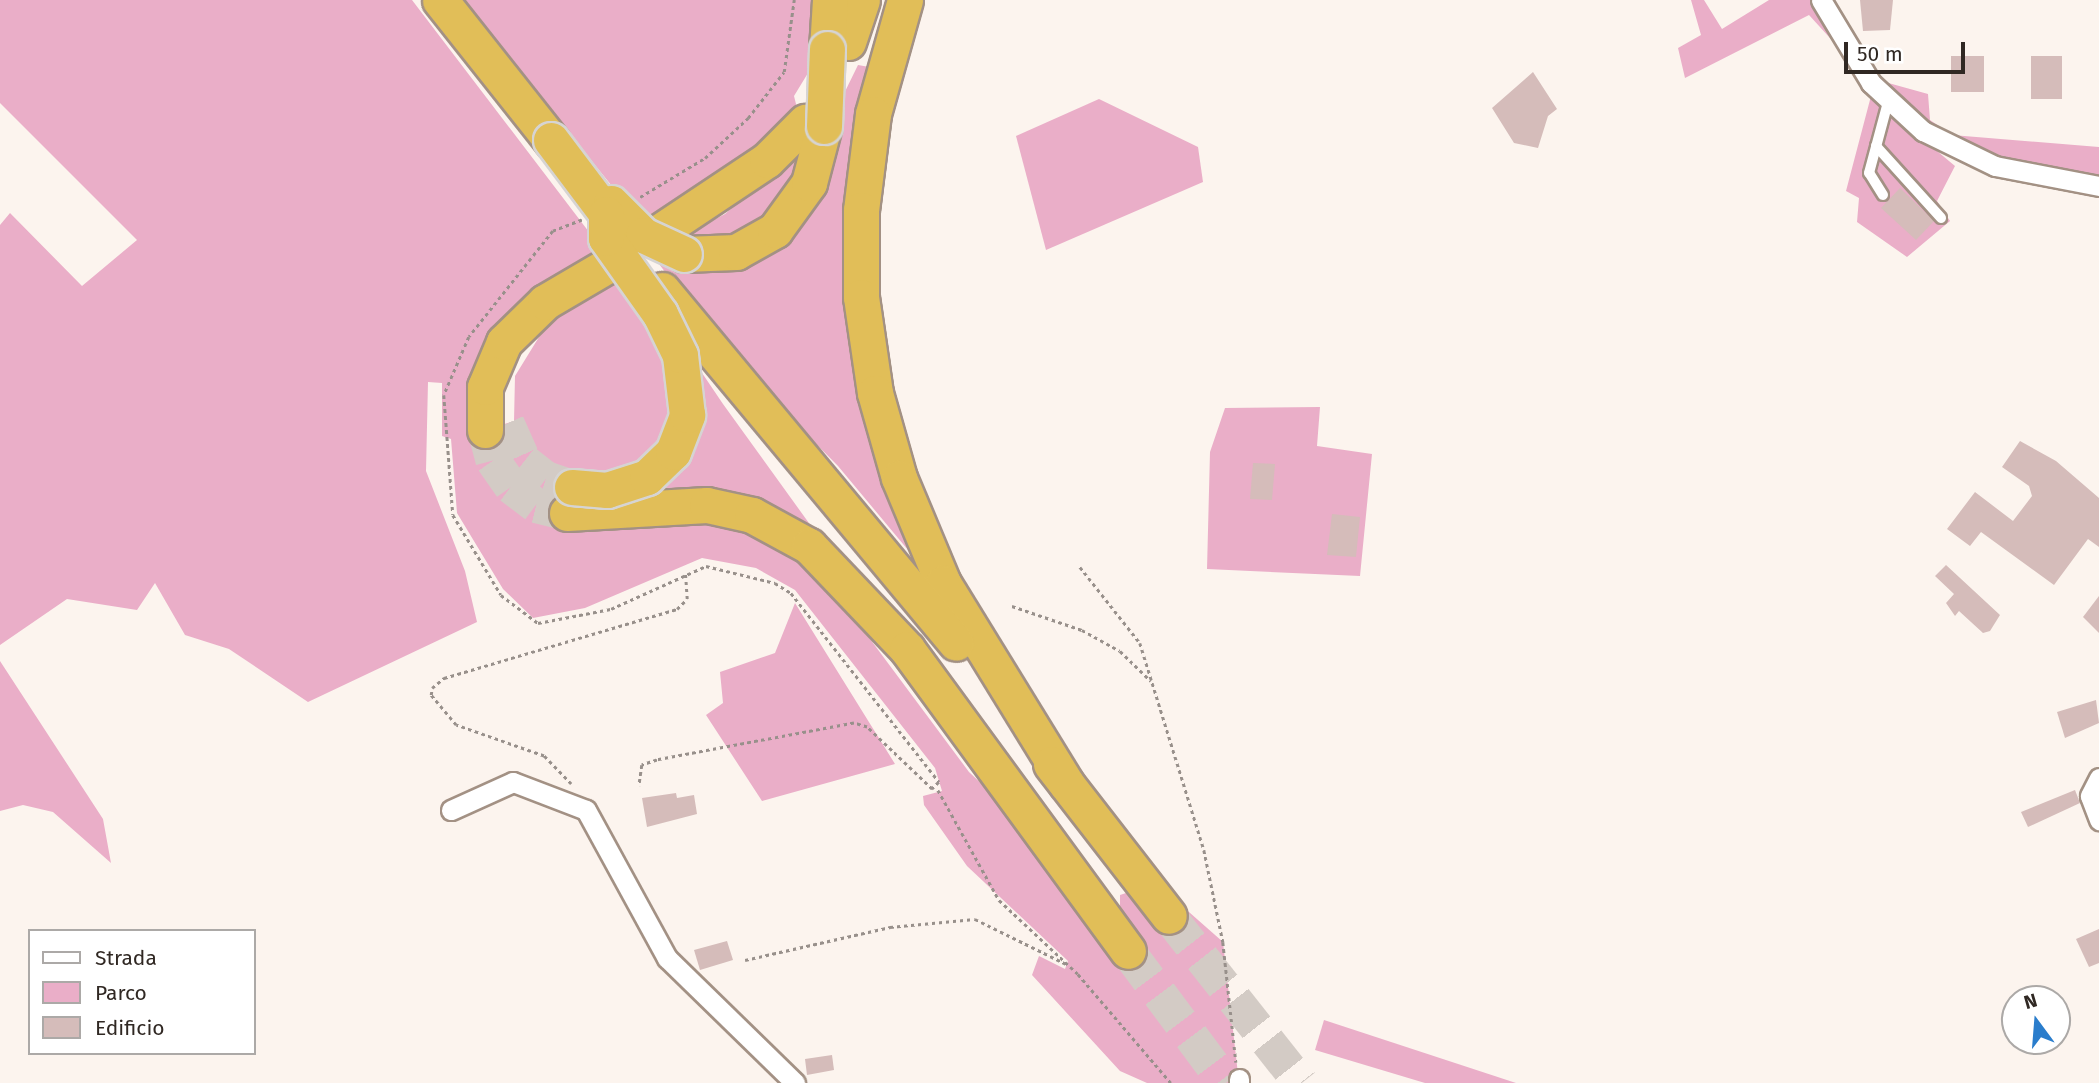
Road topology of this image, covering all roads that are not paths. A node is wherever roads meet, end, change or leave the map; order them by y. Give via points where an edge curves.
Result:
1 (440, 0) edge
2 (830, 0) edge
3 (862, 0) edge
4 (905, 0) edge
5 (1821, 0) edge
6 (837, 45) junction
7 (1888, 102) junction
8 (815, 124) junction
9 (551, 140) junction
10 (1877, 146) junction
11 (2099, 186) edge
12 (1883, 195) dead end
13 (609, 210) junction
14 (1941, 218) dead end
15 (656, 234) dead end
16 (615, 261) dead end
17 (662, 290) junction
18 (496, 427) tunnel mouth
19 (997, 768) junction
20 (2099, 778) edge
21 (1066, 783) junction
22 (451, 810) dead end
23 (2099, 820) edge
24 (1169, 916) tunnel mouth
25 (1128, 951) tunnel mouth
26 (795, 1083) edge

1 - 9 highway
2 - 6 highway
3 - 6 highway
4 - 21 highway via 878,91 862,197 861,297 875,393 899,478 943,583
5 - 7 street
6 - 8 highway, bridge
7 - 10 lane
7 - 11 street via 1968,157
8 - 9 highway, bridge via 809,183 775,230 736,252 684,254 627,222 572,150
8 - 15 highway
9 - 13 highway, bridge
10 - 12 lane via 1869,173
10 - 14 lane
13 - 17 highway, bridge
13 - 19 highway, bridge via 606,238 660,314 680,355 687,415 673,452 647,477 569,500 707,505 788,531 868,603
16 - 18 highway via 531,313 496,355 483,396
17 - 19 highway via 855,553
17 - 21 highway via 858,519
19 - 25 highway
20 - 23 street via 2090,796
21 - 24 highway
22 - 26 street via 513,782 586,810 680,974 733,1017

